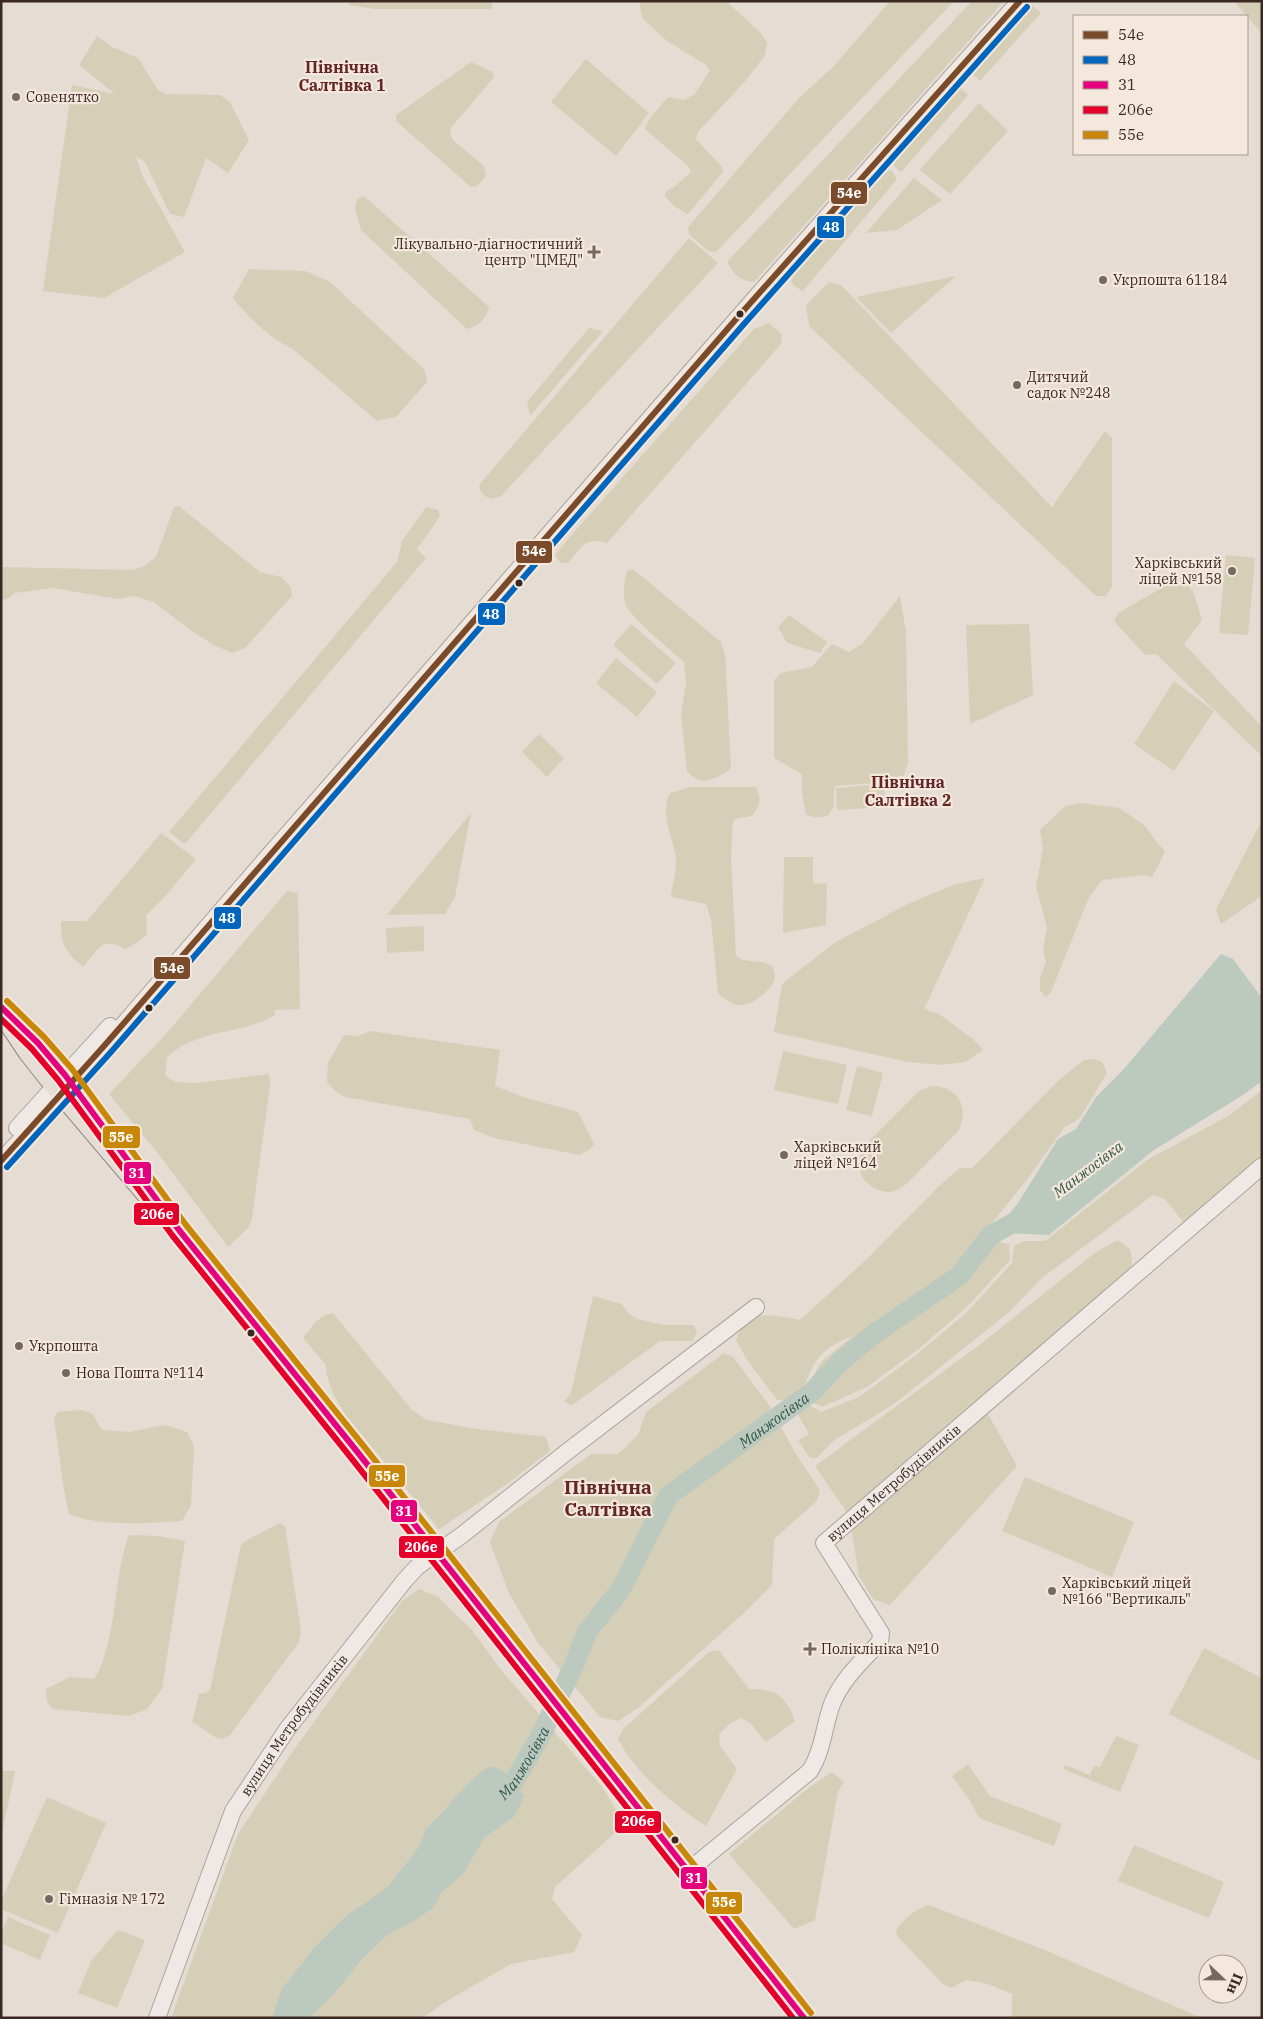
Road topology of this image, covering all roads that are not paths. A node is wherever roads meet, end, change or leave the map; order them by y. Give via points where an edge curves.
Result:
1 (1020, 1) edge
2 (1, 1007) edge
3 (1, 1010) edge
4 (64, 1085) junction
5 (1, 1145) edge
6 (1, 1161) edge
7 (1262, 1166) edge
8 (756, 1307) dead end
9 (436, 1552) junction
10 (688, 1871) junction
11 (156, 2018) edge
12 (804, 2018) edge

1 - 4 street via 757,296 197,937 144,1002
2 - 4 main road via 38,1043
3 - 4 main road via 29,1052
4 - 5 street
4 - 6 street
4 - 9 main road
7 - 10 street, вулиця Метробудівників via 824,1543 881,1633 880,1642 840,1688 832,1704 818,1758 810,1771
8 - 9 street, вулиця Метробудівників
9 - 10 main road
9 - 11 street, вулиця Метробудівників via 405,1580 288,1728 233,1811
10 - 12 main road

